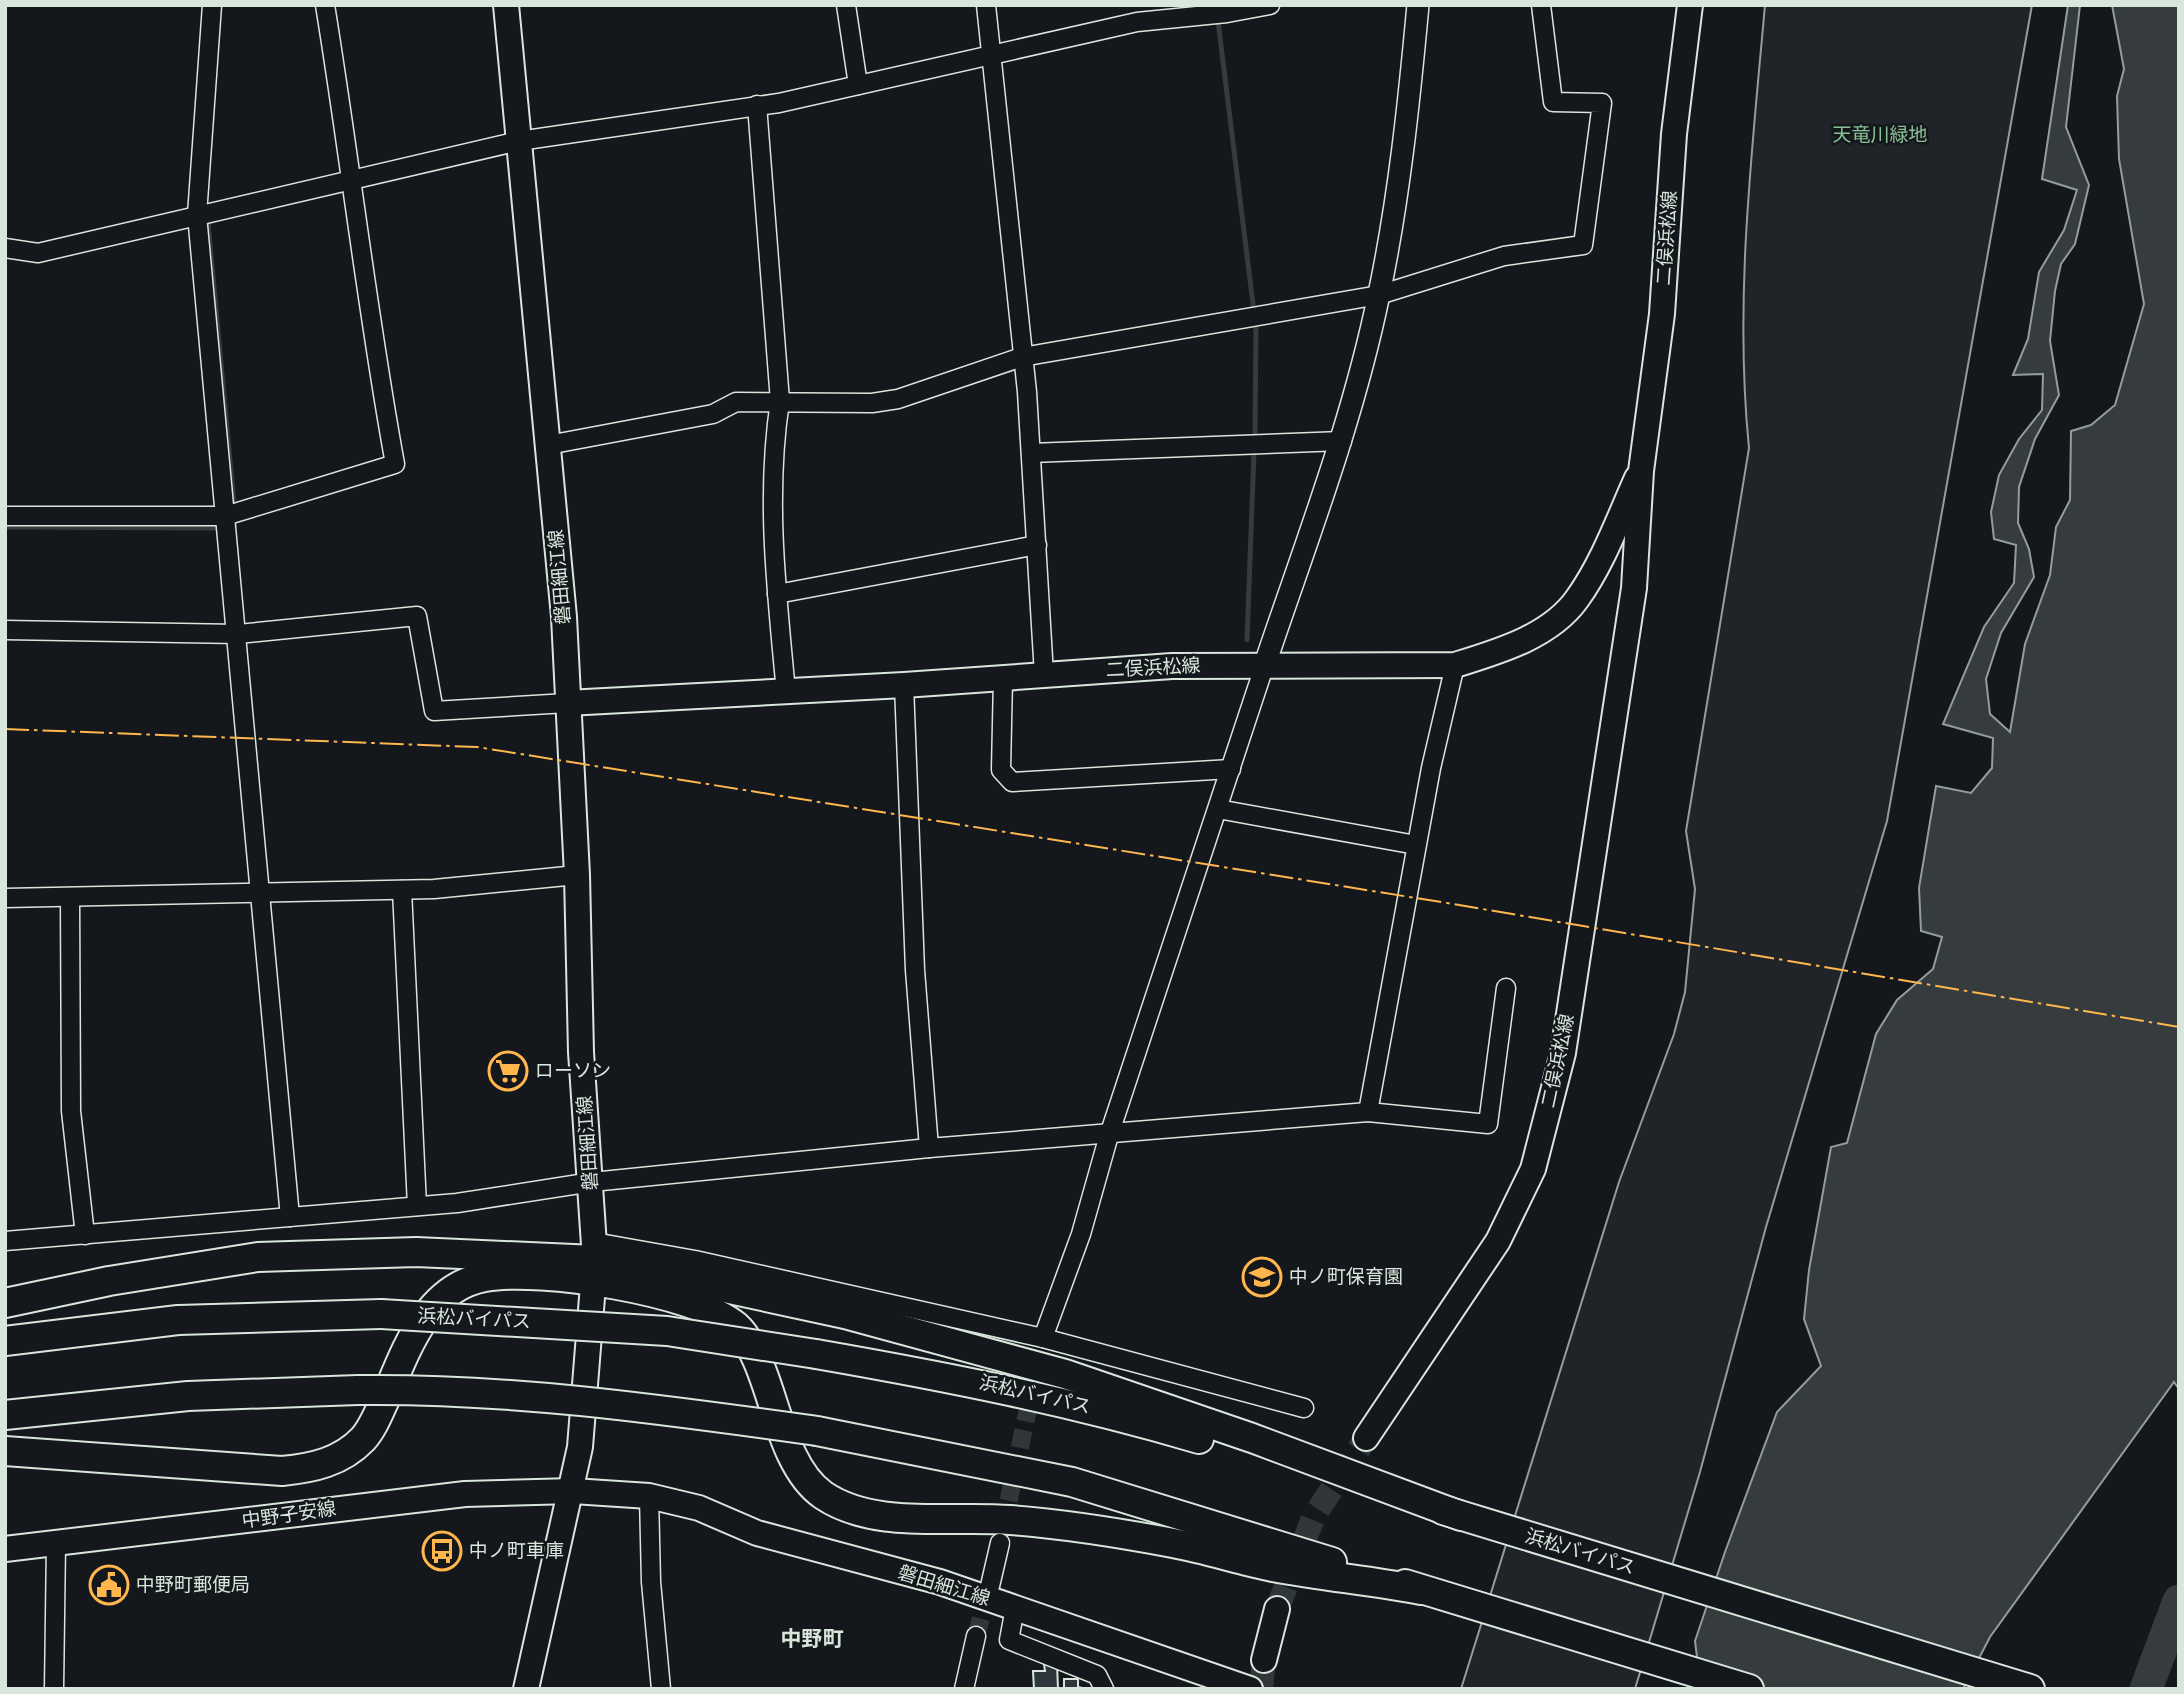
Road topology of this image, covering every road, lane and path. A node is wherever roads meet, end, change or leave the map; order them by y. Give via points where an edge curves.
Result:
1 (212, 5) edge
2 (325, 5) edge
3 (506, 5) edge
4 (846, 5) edge
5 (986, 5) edge
6 (1270, 5) edge
7 (1419, 5) edge
8 (1541, 5) edge
9 (1690, 5) edge
10 (991, 55) junction
11 (858, 85) junction
12 (757, 105) junction
13 (519, 141) junction
14 (353, 181) junction
15 (197, 215) junction
16 (5, 248) edge
17 (1379, 295) junction
18 (1023, 357) junction
19 (780, 401) junction
20 (1342, 440) junction
21 (548, 445) junction
22 (1031, 453) junction
23 (1641, 471) junction
24 (5, 516) edge
25 (225, 516) junction
26 (1037, 545) junction
27 (777, 594) junction
28 (5, 630) edge
29 (237, 634) junction
30 (1265, 664) junction
31 (1455, 665) junction
32 (1044, 675) junction
33 (1003, 678) junction
34 (904, 685) junction
35 (786, 692) junction
36 (567, 703) junction
37 (1231, 769) junction
38 (1218, 809) junction
39 (1416, 845) junction
40 (577, 876) junction
41 (402, 890) junction
42 (260, 891) junction
43 (70, 897) junction
44 (5, 898) edge
45 (1506, 988) dead end
46 (1368, 1112) junction
47 (1109, 1135) junction
48 (929, 1148) junction
49 (592, 1182) junction
50 (417, 1206) junction
51 (290, 1217) junction
52 (86, 1235) junction
53 (5, 1241) edge
54 (595, 1261) junction
55 (5, 1303) edge
56 (1043, 1338) junction
57 (5, 1341) edge
58 (1304, 1408) dead end
59 (5, 1415) edge
60 (1366, 1438) tunnel mouth
61 (5, 1451) edge
62 (573, 1491) junction
63 (649, 1496) junction
64 (1461, 1516) junction
65 (56, 1543) junction
66 (1000, 1543) tunnel mouth
67 (5, 1549) edge
68 (990, 1587) tunnel mouth
69 (1421, 1590) junction
70 (1015, 1608) junction
71 (1277, 1609) tunnel mouth
72 (976, 1636) tunnel mouth
73 (1264, 1660) tunnel mouth
74 (54, 1689) edge
75 (526, 1689) edge
76 (661, 1689) edge
77 (964, 1689) edge
78 (1104, 1689) edge
79 (1250, 1689) edge
80 (1749, 1689) edge
81 (2030, 1689) edge

1 - 15 street
2 - 14 street
3 - 13 main road, 磐田細江線
4 - 11 street
5 - 10 street
6 - 10 street via 1137,22
7 - 17 street via 1403,161
8 - 17 street via 1553,102 1602,103 1583,245 1504,256
9 - 23 main road, 二俣浜松線 via 1674,134 1662,314
10 - 11 street
10 - 18 street
11 - 12 street
12 - 13 street
12 - 19 street
13 - 14 street
13 - 21 main road, 磐田細江線
14 - 15 street
14 - 25 street via 395,464
15 - 16 street via 38,253
15 - 25 street
17 - 18 street
17 - 20 street
18 - 19 street via 898,399 872,403
18 - 22 street
19 - 21 street via 736,402 713,414
19 - 27 street via 773,446
20 - 22 street
20 - 30 street
21 - 36 main road, 磐田細江線
22 - 26 street
23 - 31 main road, 二俣浜松線 via 1576,600 1538,633
23 - 60 main road, 二俣浜松線 via 1634,588 1563,1053 1533,1170 1498,1241
24 - 25 street
25 - 29 street
26 - 27 street
26 - 32 street
27 - 35 street
28 - 29 street
29 - 36 street via 417,617 434,712
29 - 42 street
30 - 31 main road, 二俣浜松線
30 - 32 main road, 二俣浜松線
30 - 37 street
31 - 39 street
32 - 33 main road, 二俣浜松線
33 - 34 main road, 二俣浜松線
33 - 37 street via 1001,770 1012,782
34 - 35 main road, 二俣浜松線
34 - 48 street via 911,891
35 - 36 main road, 二俣浜松線
36 - 40 main road, 磐田細江線
37 - 38 street
38 - 39 street
38 - 47 street
39 - 46 street
40 - 41 street
40 - 49 main road, 磐田細江線 via 581,1052
41 - 42 street
41 - 50 street
42 - 43 street
42 - 51 street
43 - 44 street
43 - 52 street via 71,1111
45 - 46 street via 1488,1124
46 - 47 street
47 - 48 street
47 - 56 street via 1081,1234
48 - 49 street
49 - 50 street
49 - 54 main road, 磐田細江線
50 - 51 street
51 - 52 street
52 - 53 street
54 - 55 highway via 416,1252 258,1257
54 - 56 street via 695,1260
54 - 61 highway via 537,1274 483,1277 449,1293 419,1323 364,1438 344,1455 312,1468 282,1471
54 - 62 main road, 磐田細江線
54 - 64 highway via 845,1314 1065,1374
54 - 69 highway via 739,1328 756,1356 802,1472 823,1494 859,1510 901,1518 1010,1520 1174,1543 1272,1567
56 - 58 street
57 - 64 highway, 浜松バイパス, bridge via 178,1320 381,1314 667,1331 964,1379 1091,1407
59 - 69 highway, bridge via 188,1396 358,1390 416,1390 661,1409 817,1431 1072,1482
62 - 63 main road, 磐田細江線
62 - 65 main road, 中野子安線 via 367,1503
62 - 75 main road
63 - 70 main road, 磐田細江線 via 699,1508 757,1533 940,1582
63 - 76 street
64 - 81 highway, 浜松バイパス
65 - 67 main road, 中野子安線
65 - 74 street
66 - 68 street
69 - 80 highway
70 - 78 street via 1010,1640 1097,1675
70 - 79 main road, 磐田細江線
71 - 73 main road
72 - 77 street

